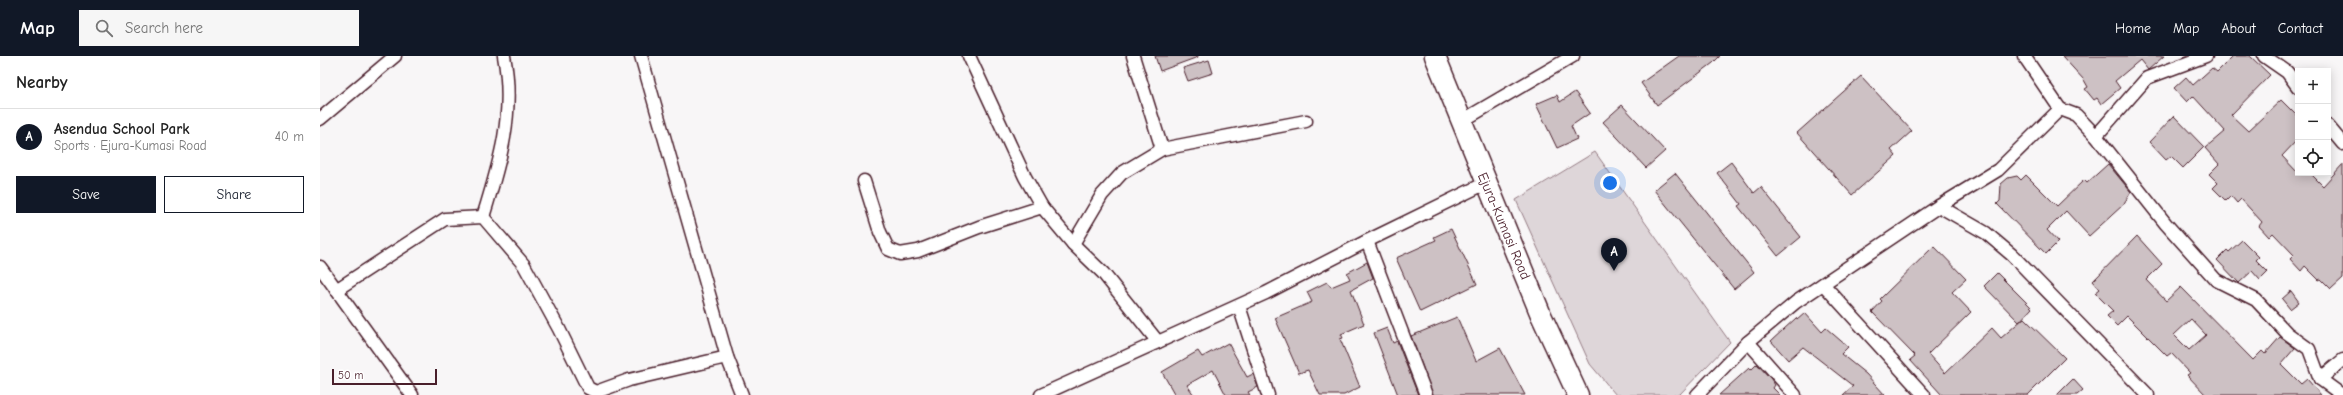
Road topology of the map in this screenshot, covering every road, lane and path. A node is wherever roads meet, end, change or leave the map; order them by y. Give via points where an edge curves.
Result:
1 (395, 56) edge
2 (504, 56) edge
3 (640, 56) edge
4 (969, 56) edge
5 (1133, 56) edge
6 (1435, 56) edge
7 (1573, 56) edge
8 (2024, 56) edge
9 (2206, 56) edge
10 (2264, 56) edge
11 (2295, 83) edge
12 (2060, 109) junction
13 (320, 118) edge
14 (1306, 121) dead end
15 (1460, 122) junction
16 (2331, 130) edge
17 (2096, 136) junction
18 (2343, 144) edge
19 (1162, 149) junction
20 (864, 181) dead end
21 (1486, 183) junction
22 (1939, 206) junction
23 (1042, 207) junction
24 (483, 217) junction
25 (1367, 241) junction
26 (1073, 244) junction
27 (320, 267) edge
28 (1822, 284) junction
29 (336, 290) junction
30 (1239, 306) junction
31 (1158, 342) junction
32 (1748, 342) junction
33 (727, 357) junction
34 (2343, 360) edge
35 (2320, 379) junction
36 (407, 393) edge
37 (742, 395) edge
38 (1041, 395) edge
39 (1268, 395) edge
40 (1426, 395) edge
41 (1578, 395) edge
42 (1697, 395) edge
43 (1795, 395) edge
44 (1924, 395) edge
45 (2148, 395) edge
46 (2342, 395) edge

1 - 13 street
2 - 24 street via 508,121
3 - 33 street
4 - 23 street via 1025,177
5 - 19 street
6 - 15 main road, Ejura-Kumasi Road
7 - 15 street
8 - 12 street
9 - 17 street via 2147,78
10 - 11 street via 2287,72
12 - 17 street via 2076,115
12 - 22 street via 1998,170
14 - 19 street
15 - 21 main road, Ejura-Kumasi Road
16 - 18 street
17 - 35 street via 2166,224 2216,280 2256,300 2287,333 2309,349
19 - 26 street via 1122,173 1102,195
20 - 23 street via 888,249 900,254 918,251 979,227
21 - 25 street
21 - 41 main road, Ejura-Kumasi Road via 1541,315
22 - 28 street
22 - 45 street via 1986,233 2012,255
23 - 26 street
24 - 29 street via 445,218
24 - 33 street via 524,265 588,388 596,392 629,380
25 - 30 street
25 - 40 street
26 - 31 street via 1118,291
27 - 29 street
28 - 32 street
28 - 44 street
29 - 36 street
30 - 31 street
30 - 39 street
31 - 38 street
32 - 42 street
32 - 43 street
33 - 37 street
34 - 35 street
35 - 46 street

